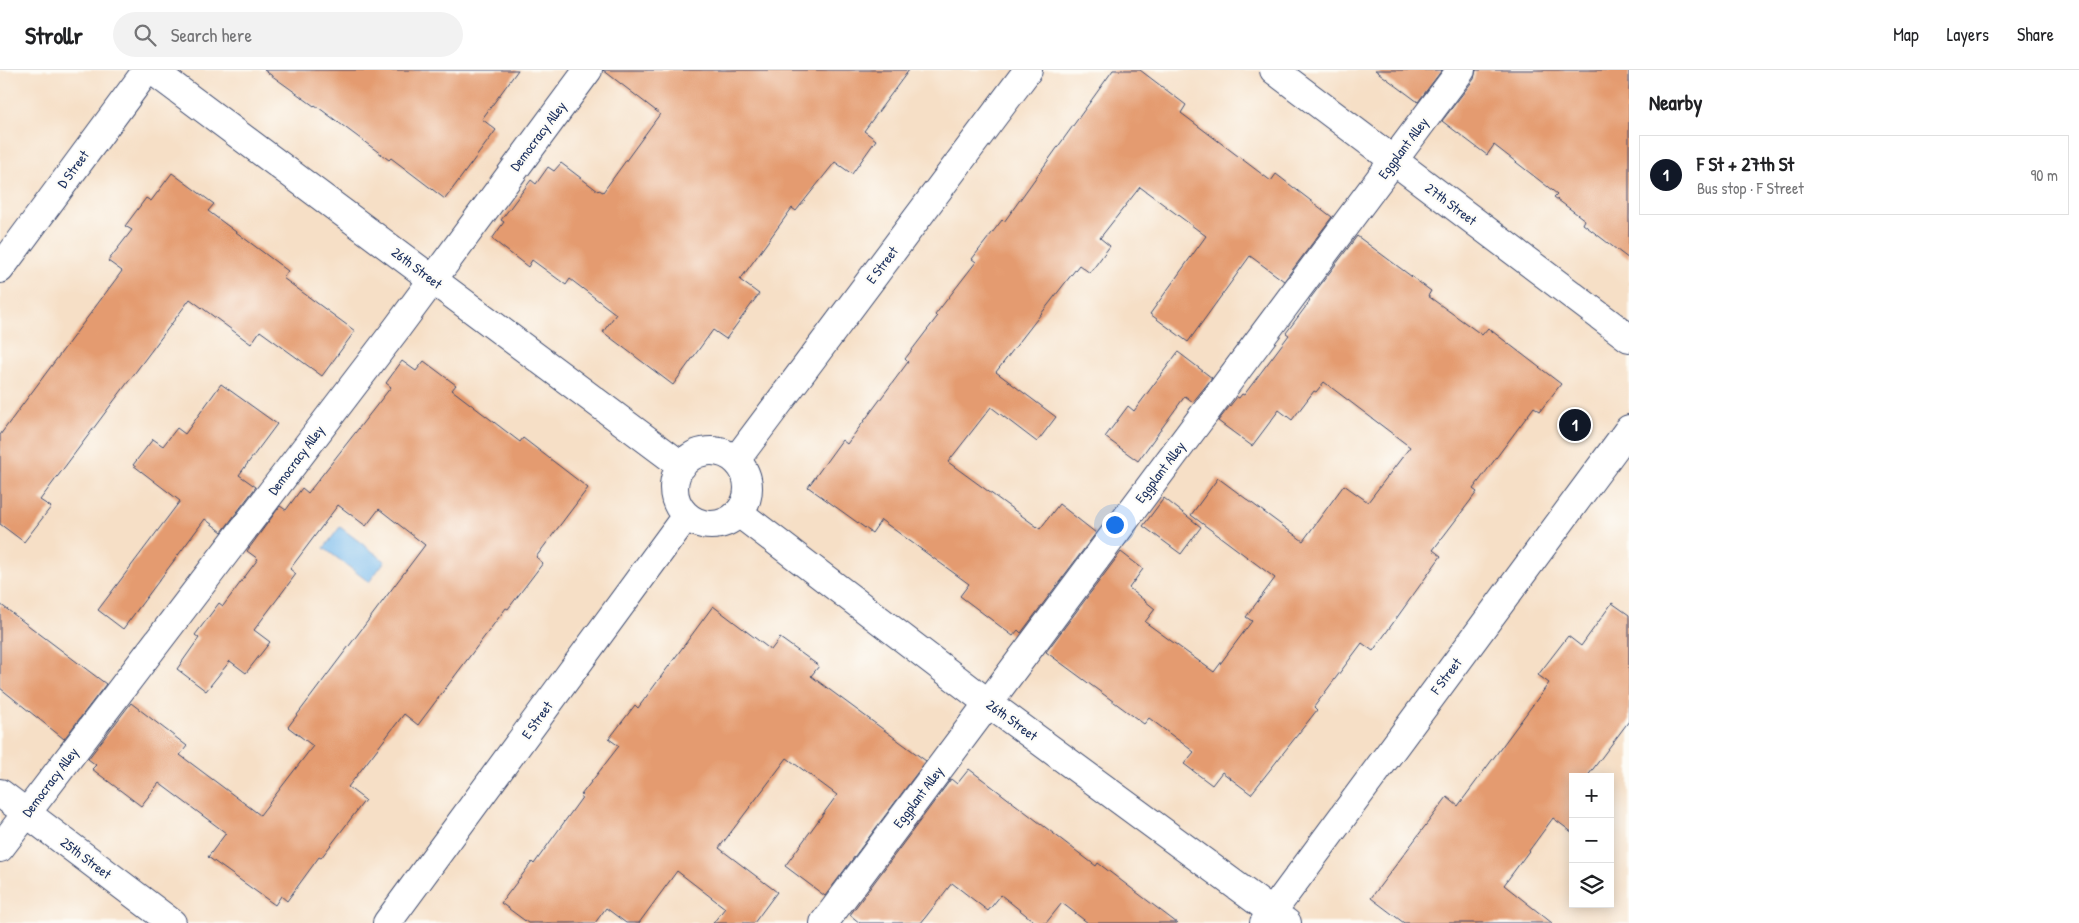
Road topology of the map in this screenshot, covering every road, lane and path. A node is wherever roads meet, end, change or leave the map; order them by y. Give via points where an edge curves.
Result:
1 (147, 70) edge
2 (152, 70) edge
3 (588, 70) edge
4 (1028, 70) edge
5 (1274, 70) edge
6 (1461, 70) edge
7 (1393, 161) junction
8 (0, 269) edge
9 (432, 279) junction
10 (1629, 338) edge
11 (1629, 430) edge
12 (736, 460) junction
13 (682, 466) junction
14 (739, 513) junction
15 (686, 516) junction
16 (988, 703) junction
17 (0, 794) edge
18 (26, 813) junction
19 (0, 848) edge
20 (1274, 919) edge
21 (172, 923) edge
22 (386, 923) edge
23 (824, 923) edge

1 - 8 street, D Street
2 - 9 street, 26th Street
3 - 9 street, Democracy Alley
4 - 12 street, E Street
5 - 7 street, 27th Street
6 - 7 street, Eggplant Alley
7 - 10 street, 27th Street
7 - 16 street, Eggplant Alley
9 - 13 street, 26th Street
9 - 18 street, Democracy Alley
11 - 20 street, F Street
12 - 13 street via 708,451 693,456
12 - 14 street via 744,471 748,486 746,500
13 - 15 street via 677,473 674,492
14 - 15 street via 728,522 713,525 699,524
14 - 16 street, 26th Street
15 - 22 street, E Street
16 - 20 street, 26th Street
16 - 23 street, Eggplant Alley
17 - 18 street, 25th Street
18 - 19 street, Democracy Alley
18 - 21 street, 25th Street

